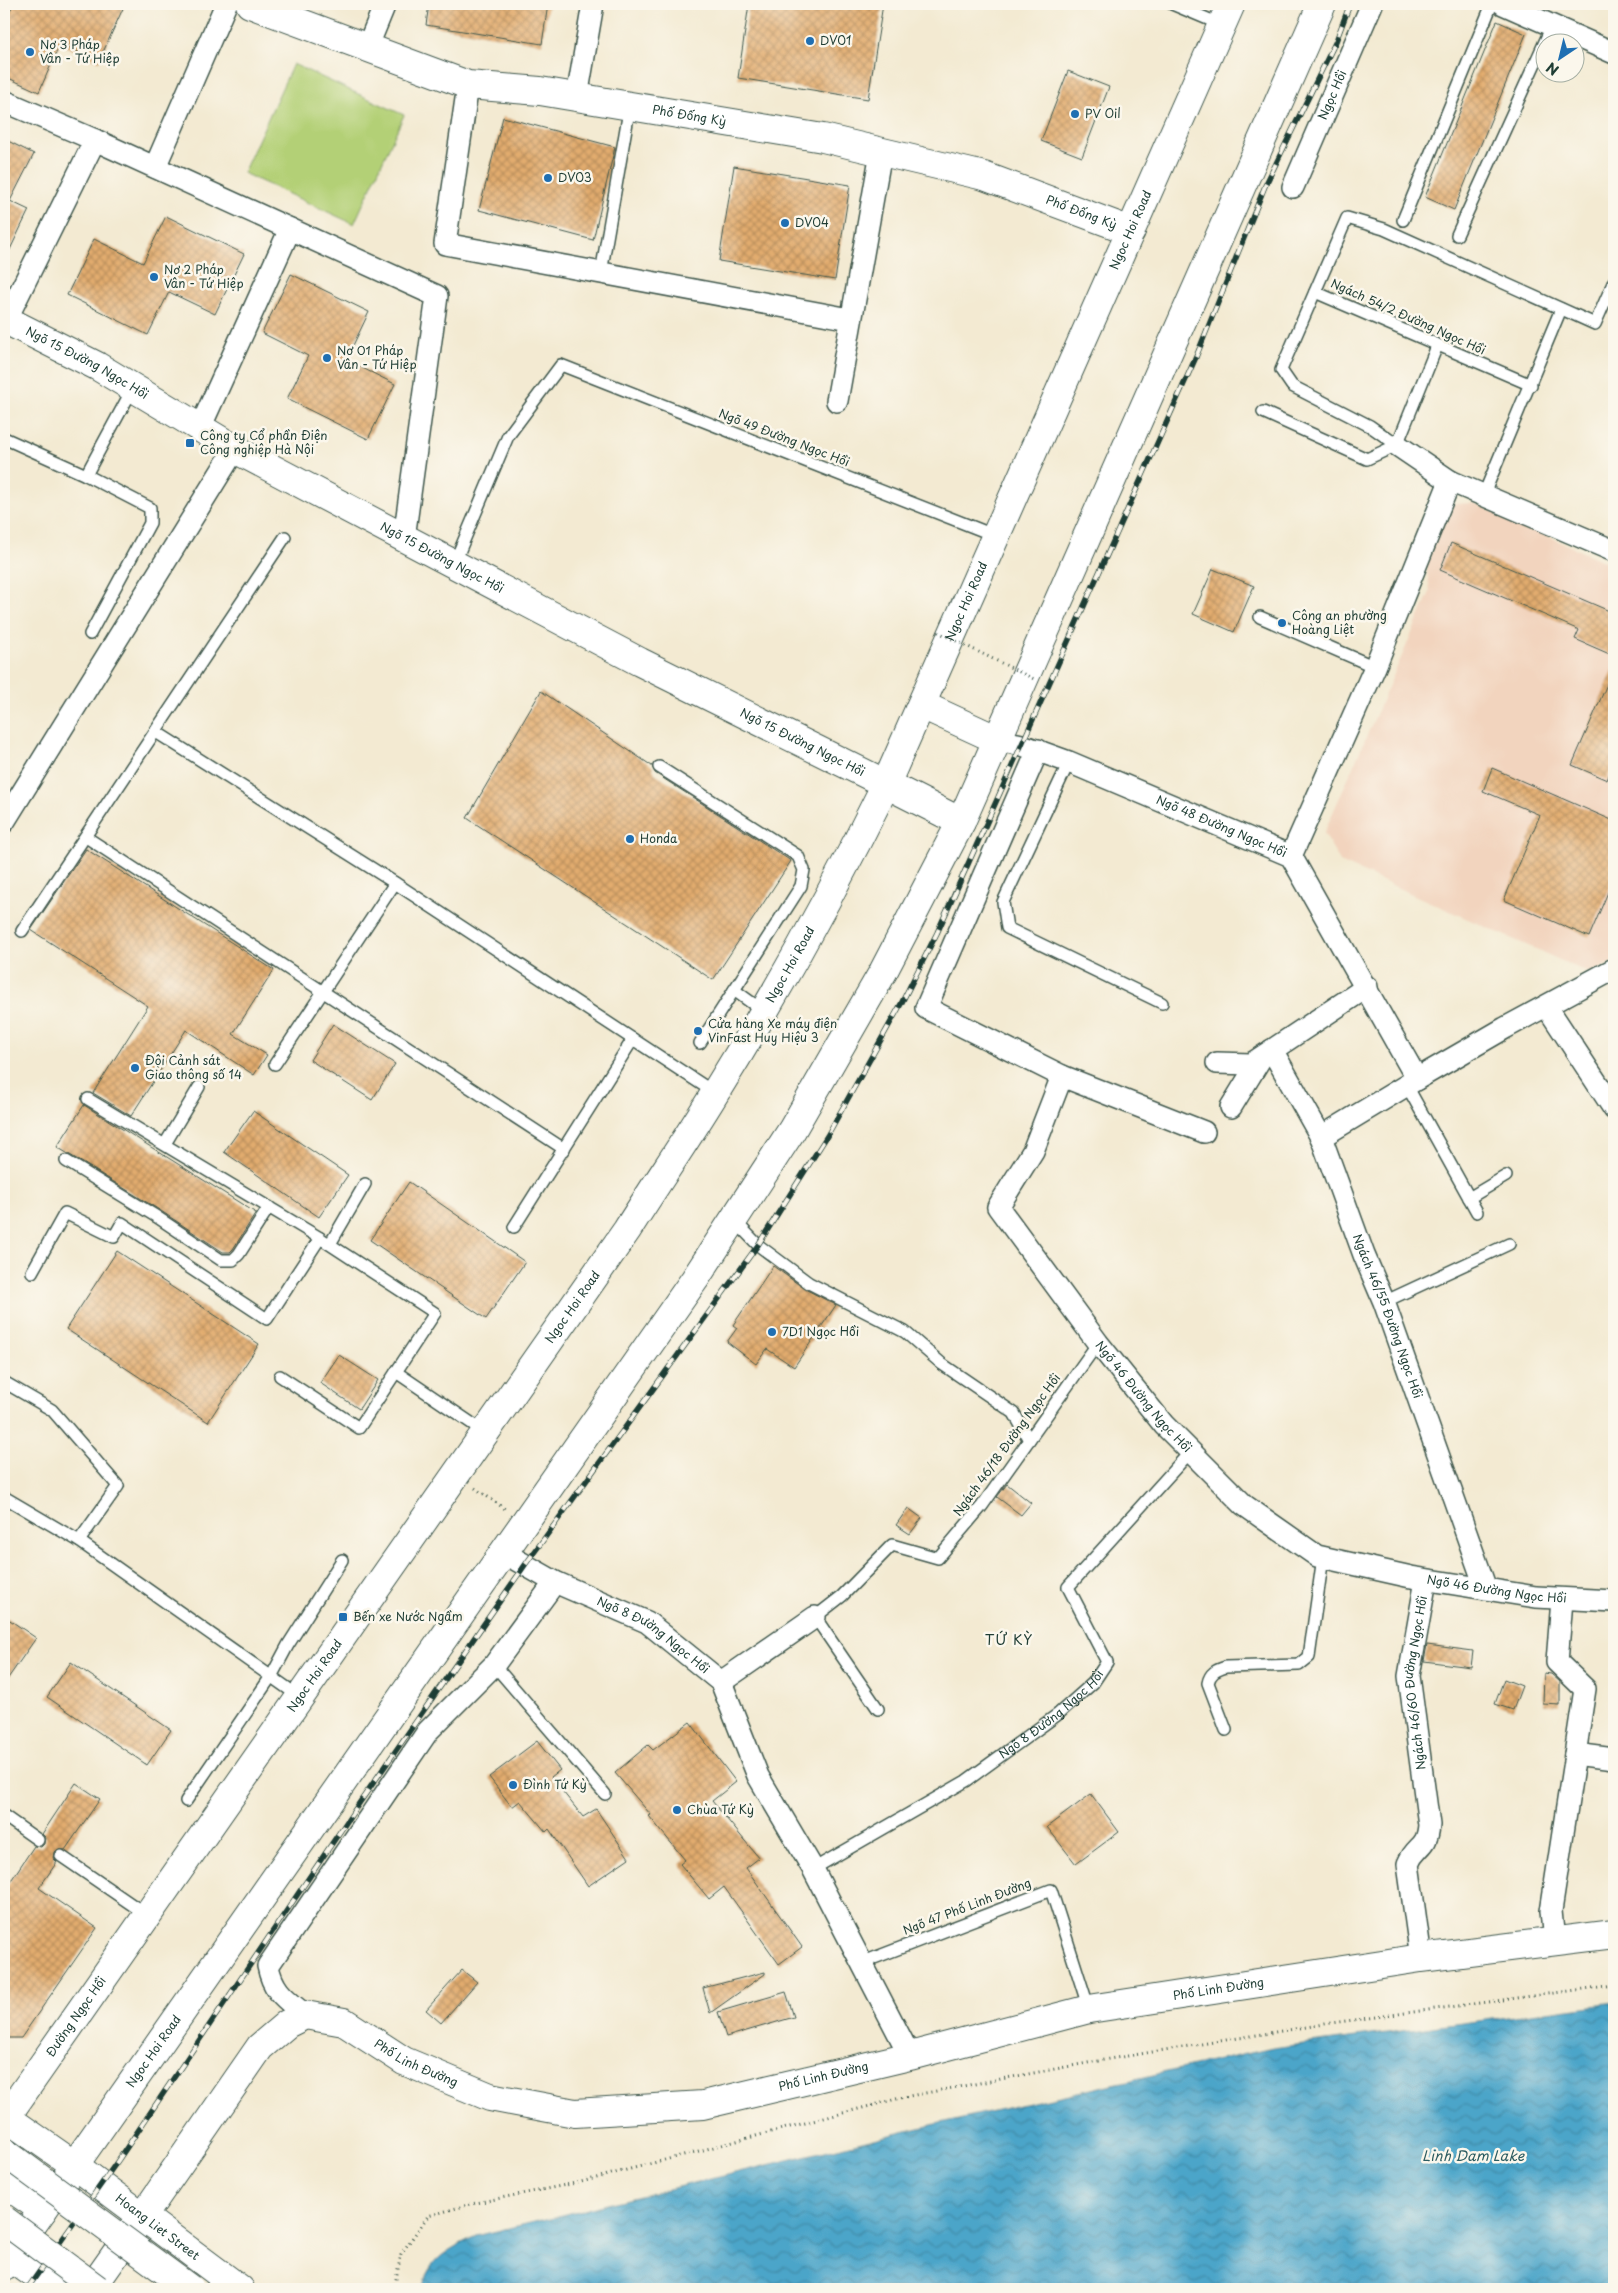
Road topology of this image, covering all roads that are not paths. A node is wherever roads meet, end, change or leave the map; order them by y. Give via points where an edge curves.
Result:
1 (226, 4) edge
2 (250, 4) edge
3 (384, 4) edge
4 (593, 4) edge
5 (1172, 4) edge
6 (1322, 4) edge
7 (1372, 4) edge
8 (1492, 4) edge
9 (1504, 4) edge
10 (1226, 14) edge
11 (1552, 26) junction
12 (367, 48) junction
13 (1614, 53) edge
14 (468, 85) junction
15 (577, 97) junction
16 (4, 101) edge
17 (630, 106) junction
18 (95, 140) junction
19 (881, 152) junction
20 (155, 167) junction
21 (1293, 187) dead end
22 (1404, 220) dead end
23 (290, 229) junction
24 (1131, 231) junction
25 (1457, 235) dead end
26 (601, 273) junction
27 (1614, 281) edge
28 (1315, 292) junction
29 (1561, 309) junction
30 (850, 319) junction
31 (5, 320) edge
32 (1437, 346) junction
33 (1531, 384) junction
34 (133, 387) junction
35 (837, 400) dead end
36 (1264, 412) dead end
37 (200, 428) junction
38 (4, 438) edge
39 (1397, 445) junction
40 (235, 450) junction
41 (86, 475) junction
42 (1450, 481) junction
43 (1484, 494) junction
44 (996, 536) junction
45 (284, 538) dead end
46 (404, 538) junction
47 (1614, 551) edge
48 (454, 564) junction
49 (1260, 618) dead end
50 (90, 634) dead end
51 (1375, 667) junction
52 (922, 705) junction
53 (156, 732) junction
54 (998, 740) junction
55 (1038, 750) junction
56 (1070, 762) junction
57 (659, 767) dead end
58 (886, 784) junction
59 (4, 822) edge
60 (961, 822) junction
61 (86, 837) junction
62 (1291, 856) junction
63 (395, 883) junction
64 (22, 931) dead end
65 (1614, 969) edge
66 (1366, 987) junction
67 (734, 990) junction
68 (323, 992) junction
69 (1162, 1003) dead end
70 (1547, 1007) junction
71 (763, 1011) junction
72 (634, 1039) junction
73 (700, 1044) dead end
74 (1261, 1057) junction
75 (1217, 1063) dead end
76 (275, 1064) dead end
77 (1062, 1076) junction
78 (1412, 1082) junction
79 (199, 1088) dead end
80 (715, 1094) junction
81 (88, 1099) dead end
82 (1231, 1106) dead end
83 (1614, 1109) edge
84 (1204, 1132) dead end
85 (1321, 1137) junction
86 (165, 1144) junction
87 (564, 1149) junction
88 (66, 1161) dead end
89 (1506, 1176) dead end
90 (365, 1184) dead end
91 (1469, 1198) junction
92 (269, 1207) junction
93 (1477, 1212) dead end
94 (734, 1220) junction
95 (514, 1227) dead end
96 (320, 1238) junction
97 (330, 1244) junction
98 (1509, 1244) dead end
99 (32, 1272) dead end
100 (1384, 1302) junction
101 (1098, 1343) junction
102 (396, 1372) junction
103 (280, 1376) dead end
104 (4, 1382) edge
105 (486, 1432) junction
106 (1029, 1440) junction
107 (1191, 1451) junction
108 (4, 1497) edge
109 (79, 1541) junction
110 (504, 1553) junction
111 (1323, 1557) junction
112 (342, 1560) dead end
113 (1426, 1580) junction
114 (555, 1582) junction
115 (1486, 1589) junction
116 (1562, 1600) junction
117 (1614, 1601) edge
118 (815, 1617) junction
119 (494, 1665) junction
120 (272, 1675) junction
121 (721, 1682) junction
122 (300, 1697) junction
123 (878, 1709) dead end
124 (1226, 1730) dead end
125 (1575, 1754) junction
126 (1614, 1759) edge
127 (605, 1794) dead end
128 (186, 1801) dead end
129 (5, 1819) edge
130 (38, 1840) dead end
131 (61, 1856) dead end
132 (813, 1869) junction
133 (146, 1915) junction
134 (1614, 1934) edge
135 (1554, 1942) junction
136 (1421, 1958) junction
137 (861, 1963) junction
138 (1089, 2009) junction
139 (305, 2015) junction
140 (910, 2056) junction
141 (4, 2118) edge
142 (4, 2152) edge
143 (74, 2165) junction
144 (4, 2182) edge
145 (43, 2210) junction
146 (143, 2216) junction
147 (4, 2220) edge
148 (6, 2259) edge
149 (56, 2289) edge
150 (91, 2289) edge
151 (97, 2289) edge
152 (190, 2289) edge
153 (240, 2289) edge

1 - 20 street
2 - 12 main road, Phố Đống Kỳ
3 - 12 street
4 - 15 street
5 - 10 lane
6 - 54 main road
7 - 21 street, Ngọc Hồi
8 - 22 lane
9 - 11 street
10 - 24 main road, Ngoc Hoi Road
11 - 13 street
11 - 25 lane
12 - 14 main road, Phố Đống Kỳ
14 - 15 main road, Phố Đống Kỳ
14 - 26 street via 445,244
15 - 17 main road, Phố Đống Kỳ
16 - 18 street
17 - 19 main road, Phố Đống Kỳ via 823,138
17 - 26 lane
18 - 20 street
18 - 31 street
19 - 24 main road, Phố Đống Kỳ via 984,176
19 - 30 street
20 - 23 street
23 - 37 street
23 - 46 street via 437,296
24 - 44 main road, Ngoc Hoi Road
26 - 30 street
27 - 29 lane, Ngách 54/2 Đường Ngọc Hồi via 1595,324
28 - 29 lane, Ngách 54/2 Đường Ngọc Hồi via 1347,218 1384,229
28 - 32 lane, Ngách 54/2 Đường Ngọc Hồi
28 - 39 lane via 1281,370 1292,386 1370,426
29 - 33 lane
30 - 35 street
31 - 34 main road, Ngõ 15 Đường Ngọc Hồi
32 - 33 lane, Ngách 54/2 Đường Ngọc Hồi
32 - 39 lane
33 - 43 lane
34 - 37 main road, Ngõ 15 Đường Ngọc Hồi
34 - 41 lane
36 - 39 lane via 1366,459
37 - 40 main road, Ngõ 15 Đường Ngọc Hồi
38 - 41 lane
39 - 42 street
40 - 46 main road, Ngõ 15 Đường Ngọc Hồi
40 - 59 street
41 - 50 lane via 150,508 152,516
42 - 43 street
42 - 51 street
43 - 47 street
44 - 48 lane, Ngõ 49 Đường Ngọc Hồi via 561,365 508,436
44 - 52 main road, Ngoc Hoi Road
45 - 53 lane
46 - 48 main road, Ngõ 15 Đường Ngọc Hồi
48 - 58 main road, Ngõ 15 Đường Ngọc Hồi via 640,662
49 - 51 lane
51 - 62 street
52 - 54 main road
52 - 58 main road, Ngoc Hoi Road
53 - 61 lane
53 - 63 lane
54 - 55 street, Ngõ 48 Đường Ngọc Hồi
54 - 60 main road
55 - 56 street, Ngõ 48 Đường Ngọc Hồi
55 - 77 street via 926,1008
56 - 62 street, Ngõ 48 Đường Ngọc Hồi
56 - 69 lane via 1003,902 1007,928
57 - 67 lane via 798,856 804,870 801,886
58 - 60 main road, Ngõ 15 Đường Ngọc Hồi
58 - 71 main road, Ngoc Hoi Road via 849,859
60 - 94 main road via 883,972 792,1130
61 - 64 lane
61 - 68 lane
62 - 66 street, Ngõ 48 Đường Ngọc Hồi
63 - 68 lane
63 - 72 lane
65 - 70 street
66 - 74 street
66 - 78 street, Ngõ 48 Đường Ngọc Hồi
67 - 71 lane
67 - 73 lane
68 - 76 lane
68 - 87 lane
70 - 78 street
70 - 83 street
71 - 80 main road, Ngoc Hoi Road
72 - 80 lane
72 - 87 lane
74 - 75 street
74 - 82 street
74 - 85 street, Ngách 46/55 Đường Ngọc Hồi
77 - 84 street
77 - 101 street, Ngõ 46 Đường Ngọc Hồi via 1033,1151 998,1207
78 - 85 street
78 - 91 lane
79 - 86 lane
80 - 105 main road, Ngoc Hoi Road via 627,1230
81 - 86 lane
85 - 100 street, Ngách 46/55 Đường Ngọc Hồi
86 - 92 lane
87 - 95 lane
88 - 92 lane via 221,1260 233,1260 239,1254
89 - 91 lane
90 - 97 lane
91 - 93 lane
92 - 96 lane
94 - 106 lane via 758,1245 809,1283 905,1332 942,1364 1014,1413
94 - 110 main road
96 - 97 lane
96 - 99 lane via 267,1319 122,1224 114,1237 65,1213
97 - 102 lane via 435,1313
98 - 100 lane
100 - 115 street, Ngách 46/55 Đường Ngọc Hồi
101 - 106 lane, Ngách 46/18 Đường Ngọc Hồi
101 - 107 street, Ngõ 46 Đường Ngọc Hồi via 1164,1425
102 - 103 lane via 359,1428
102 - 105 lane
104 - 109 lane via 52,1410 118,1486
105 - 122 main road, Ngoc Hoi Road
106 - 118 lane, Ngách 46/18 Đường Ngọc Hồi via 982,1506 938,1558 892,1545 842,1596
107 - 111 street, Ngõ 46 Đường Ngọc Hồi via 1244,1505
107 - 132 lane, Ngõ 8 Đường Ngọc Hồi via 1068,1587 1107,1662 1094,1683 1057,1715 966,1781
108 - 109 lane
109 - 120 lane
110 - 114 street, Ngõ 8 Đường Ngọc Hồi
110 - 143 main road, Ngoc Hoi Road
111 - 113 street, Ngõ 46 Đường Ngọc Hồi
111 - 124 lane via 1309,1657 1305,1662 1299,1665 1226,1667 1209,1677 1208,1683
112 - 120 lane
113 - 115 street, Ngõ 46 Đường Ngọc Hồi
113 - 136 street, Ngách 46/60 Đường Ngọc Hồi via 1409,1676 1429,1824 1425,1844 1412,1855 1408,1864
114 - 119 street
114 - 121 street, Ngõ 8 Đường Ngọc Hồi via 647,1622
115 - 116 street, Ngõ 46 Đường Ngọc Hồi
116 - 117 street, Ngõ 46 Đường Ngọc Hồi
116 - 125 street via 1557,1662 1585,1688
118 - 121 street
118 - 123 lane
119 - 127 lane
119 - 139 street via 428,1731 268,1966 270,1980 280,1995
120 - 122 lane
120 - 128 lane
121 - 132 street, Ngõ 8 Đường Ngọc Hồi via 758,1776
122 - 133 main road, Ngoc Hoi Road
125 - 126 street
125 - 135 street via 1551,1911
129 - 130 lane
131 - 133 lane
132 - 137 street, Ngõ 8 Đường Ngọc Hồi
133 - 141 main road, Đường Ngọc Hồi
134 - 135 main road, Phố Linh Đường
135 - 136 main road, Phố Linh Đường
136 - 138 main road, Phố Linh Đường
137 - 138 lane, Ngõ 47 Phố Linh Đường via 1051,1890
137 - 140 street, Ngõ 8 Đường Ngọc Hồi
138 - 140 main road, Phố Linh Đường
139 - 140 main road, Phố Linh Đường via 344,2022 404,2061 490,2097 575,2113 703,2105
139 - 146 main road via 287,2024 260,2047
141 - 143 main road, Hoang Liet Street
142 - 152 main road, bridge
143 - 145 main road, Ngoc Hoi Road
143 - 146 main road, Hoang Liet Street
144 - 145 main road
145 - 148 main road, Ngoc Hoi Road
146 - 150 main road
146 - 153 main road, Hoang Liet Street
147 - 151 main road, bridge
148 - 149 main road

